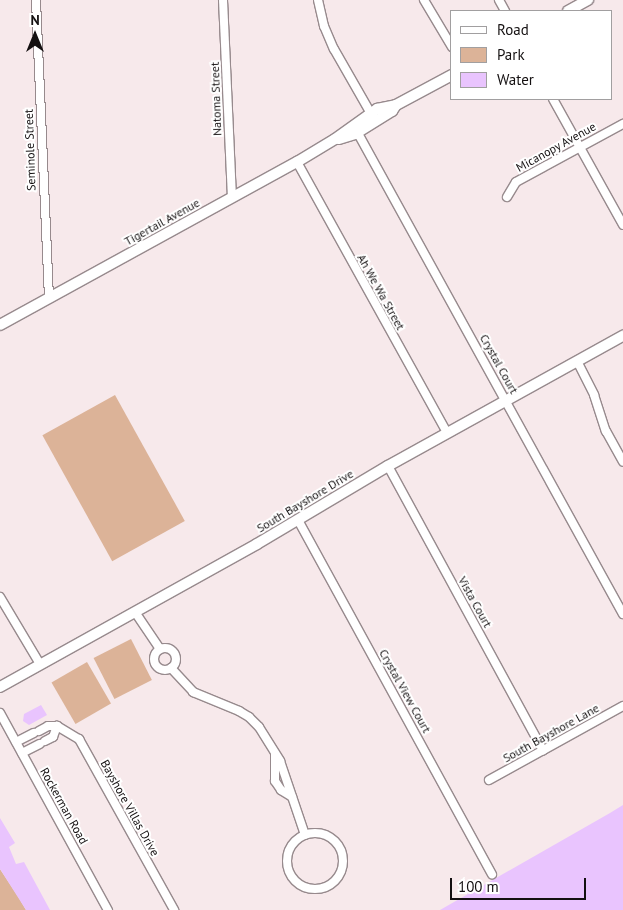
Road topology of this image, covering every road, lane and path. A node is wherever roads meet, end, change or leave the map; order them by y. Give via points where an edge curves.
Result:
1 (36, 0) edge
2 (223, 0) edge
3 (318, 0) edge
4 (424, 0) edge
5 (588, 0) edge
6 (570, 10) edge
7 (450, 45) edge
8 (450, 76) edge
9 (555, 100) edge
10 (373, 117) junction
11 (623, 124) edge
12 (356, 129) junction
13 (581, 148) junction
14 (296, 162) junction
15 (232, 197) junction
16 (507, 197) dead end
17 (623, 225) edge
18 (49, 298) junction
19 (0, 325) edge
20 (623, 336) edge
21 (577, 361) junction
22 (506, 400) junction
23 (447, 433) junction
24 (623, 462) edge
25 (388, 466) junction
26 (298, 520) junction
27 (0, 596) edge
28 (135, 612) junction
29 (623, 614) edge
30 (160, 650) junction
31 (40, 664) junction
32 (171, 668) junction
33 (0, 688) edge
34 (623, 706) edge
35 (0, 713) edge
36 (57, 726) junction
37 (16, 742) junction
38 (543, 750) junction
39 (22, 753) junction
40 (275, 754) junction
41 (489, 780) dead end
42 (292, 797) junction
43 (305, 835) junction
44 (492, 874) dead end
45 (108, 910) edge
46 (174, 910) edge

1 - 18 street, Seminole Street
2 - 15 street, Natoma Street
3 - 10 street via 330,42
4 - 7 street
5 - 6 main road
8 - 10 main road, Tigertail Avenue via 396,106 381,108
9 - 13 street
10 - 12 main road, Tigertail Avenue
11 - 13 street, Micanopy Avenue
12 - 14 main road, Tigertail Avenue
12 - 22 street, Crystal Court
13 - 16 street, Micanopy Avenue via 516,182
13 - 17 street
14 - 15 main road, Tigertail Avenue
14 - 23 street, Ah We Wa Street
15 - 18 main road, Tigertail Avenue
18 - 19 main road, Tigertail Avenue
20 - 21 main road, South Bayshore Drive
21 - 22 main road, South Bayshore Drive
21 - 24 street via 592,390 606,431
22 - 23 main road, South Bayshore Drive
22 - 29 street, Crystal Court
23 - 25 main road, South Bayshore Drive
25 - 26 main road, South Bayshore Drive
25 - 38 street, Vista Court
26 - 28 main road, South Bayshore Drive
26 - 44 street, Crystal View Court
27 - 31 street
28 - 30 street
28 - 31 main road, South Bayshore Drive
30 - 32 street via 168,649 174,653 175,663
30 - 32 street via 154,657 156,666 164,670
31 - 33 main road, South Bayshore Drive
32 - 40 street via 193,692 249,716
34 - 38 street, South Bayshore Lane
35 - 37 street, Rockerman Road
36 - 37 street via 48,726
36 - 39 street via 53,737
36 - 46 street, Bayshore Villas Drive via 73,734 82,744
37 - 39 street, Rockerman Road
38 - 41 street, South Bayshore Lane
39 - 45 street, Rockerman Road
40 - 42 street
40 - 42 street via 275,781
42 - 43 street
43 - 43 street via 289,850 288,871 302,886 322,888 339,875 341,853 327,836

